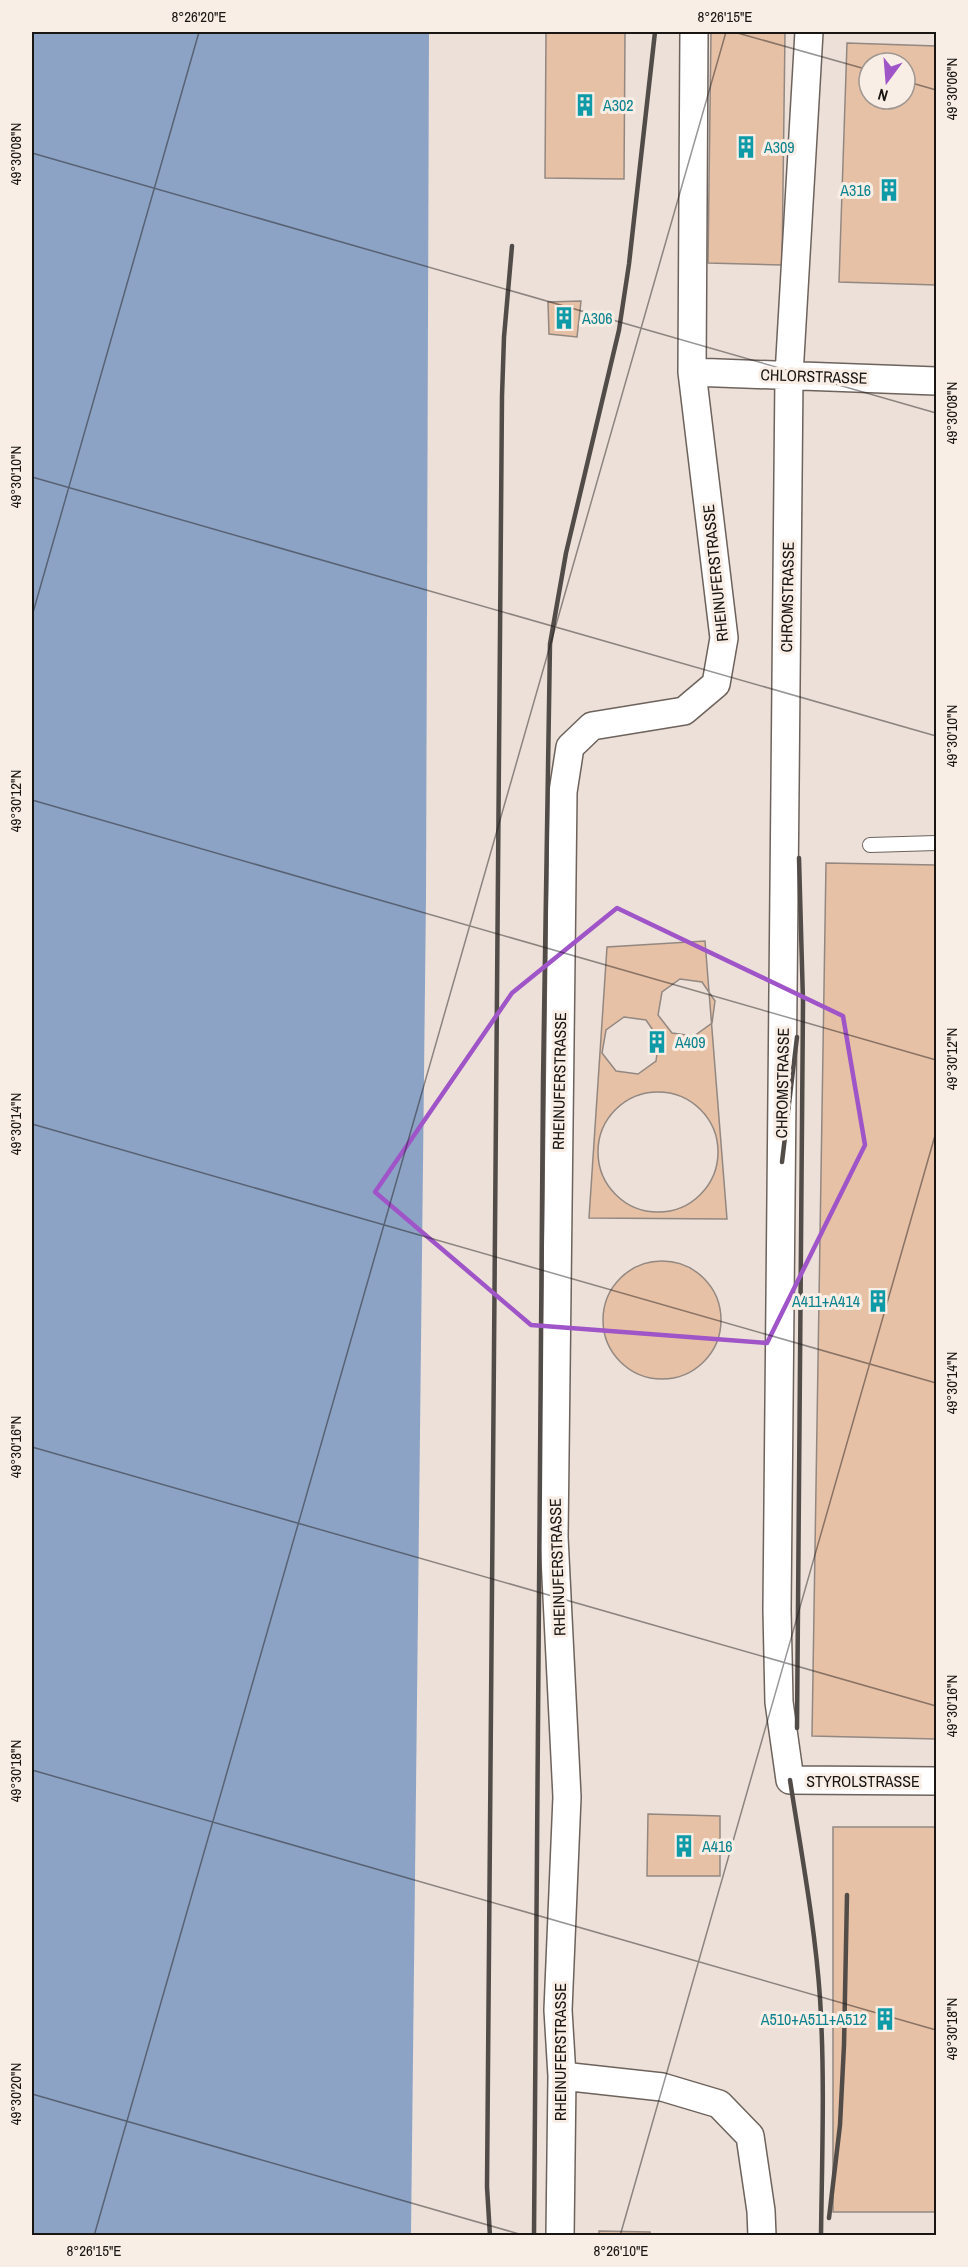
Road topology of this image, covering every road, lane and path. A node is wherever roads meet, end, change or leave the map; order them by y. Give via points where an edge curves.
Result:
1 (694, 32) edge
2 (809, 32) edge
3 (692, 372) junction
4 (789, 375) junction
5 (936, 381) edge
6 (936, 843) edge
7 (870, 845) dead end
8 (790, 1780) joint
9 (936, 1781) edge
10 (561, 2076) junction
11 (560, 2235) edge
12 (762, 2235) edge

1 - 3 street, RHEINUFERSTRASSE
2 - 4 street, CHROMSTRASSE
3 - 4 street, CHLORSTRASSE
3 - 10 street, RHEINUFERSTRASSE via 724,638 716,684 684,711 592,726 570,747 563,792 554,1537 567,1797 558,2010
4 - 5 street, CHLORSTRASSE
4 - 8 street, CHROMSTRASSE via 778,1622 779,1702
6 - 7 lane
8 - 9 street, STYROLSTRASSE
10 - 11 street, RHEINUFERSTRASSE
10 - 12 street via 662,2087 719,2103 750,2136

